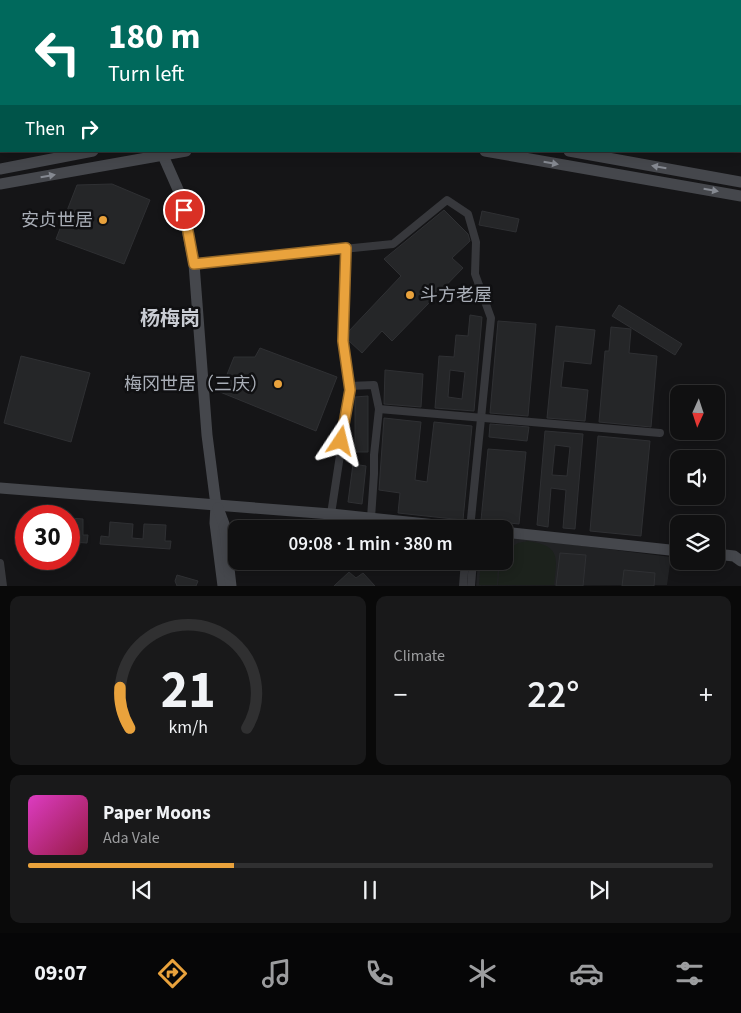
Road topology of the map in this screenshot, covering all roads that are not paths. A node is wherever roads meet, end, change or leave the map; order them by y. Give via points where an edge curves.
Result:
1 (88, 152) edge
2 (174, 152) edge
3 (491, 152) edge
4 (575, 152) edge
5 (161, 153) edge
6 (0, 168) edge
7 (741, 182) edge
8 (0, 184) edge
9 (741, 196) edge
10 (346, 248) junction
11 (194, 264) junction
12 (349, 386) junction
13 (379, 409) junction
14 (481, 418) junction
15 (660, 433) dead end
16 (0, 488) edge
17 (216, 504) junction
18 (331, 514) junction
19 (371, 518) junction
20 (389, 520) edge
21 (472, 520) edge
22 (513, 533) edge
23 (670, 549) edge
24 (725, 555) edge
25 (741, 560) edge
26 (0, 563) edge
27 (464, 570) edge
28 (472, 570) edge
29 (3, 586) edge
30 (223, 586) edge
31 (231, 586) edge
32 (463, 586) edge
33 (471, 586) edge

1 - 6 street
2 - 5 street
3 -> 9 street
7 -> 4 street
8 -> 5 street
5 - 11 street via 180,194
10 - 11 street
10 - 12 street via 343,341
10 - 14 street via 393,244 447,200 468,214 476,242 475,274 491,318
11 - 17 street via 207,435
12 - 13 street via 374,385
12 - 18 street
13 - 14 street
13 - 19 street
14 - 15 street
14 - 21 street
16 - 17 street
17 - 18 street
17 - 30 street via 215,523
17 - 31 street via 224,524
18 - 19 street
19 - 20 street
22 - 23 street
24 - 25 street
26 - 29 street
27 - 32 street
28 - 33 street

